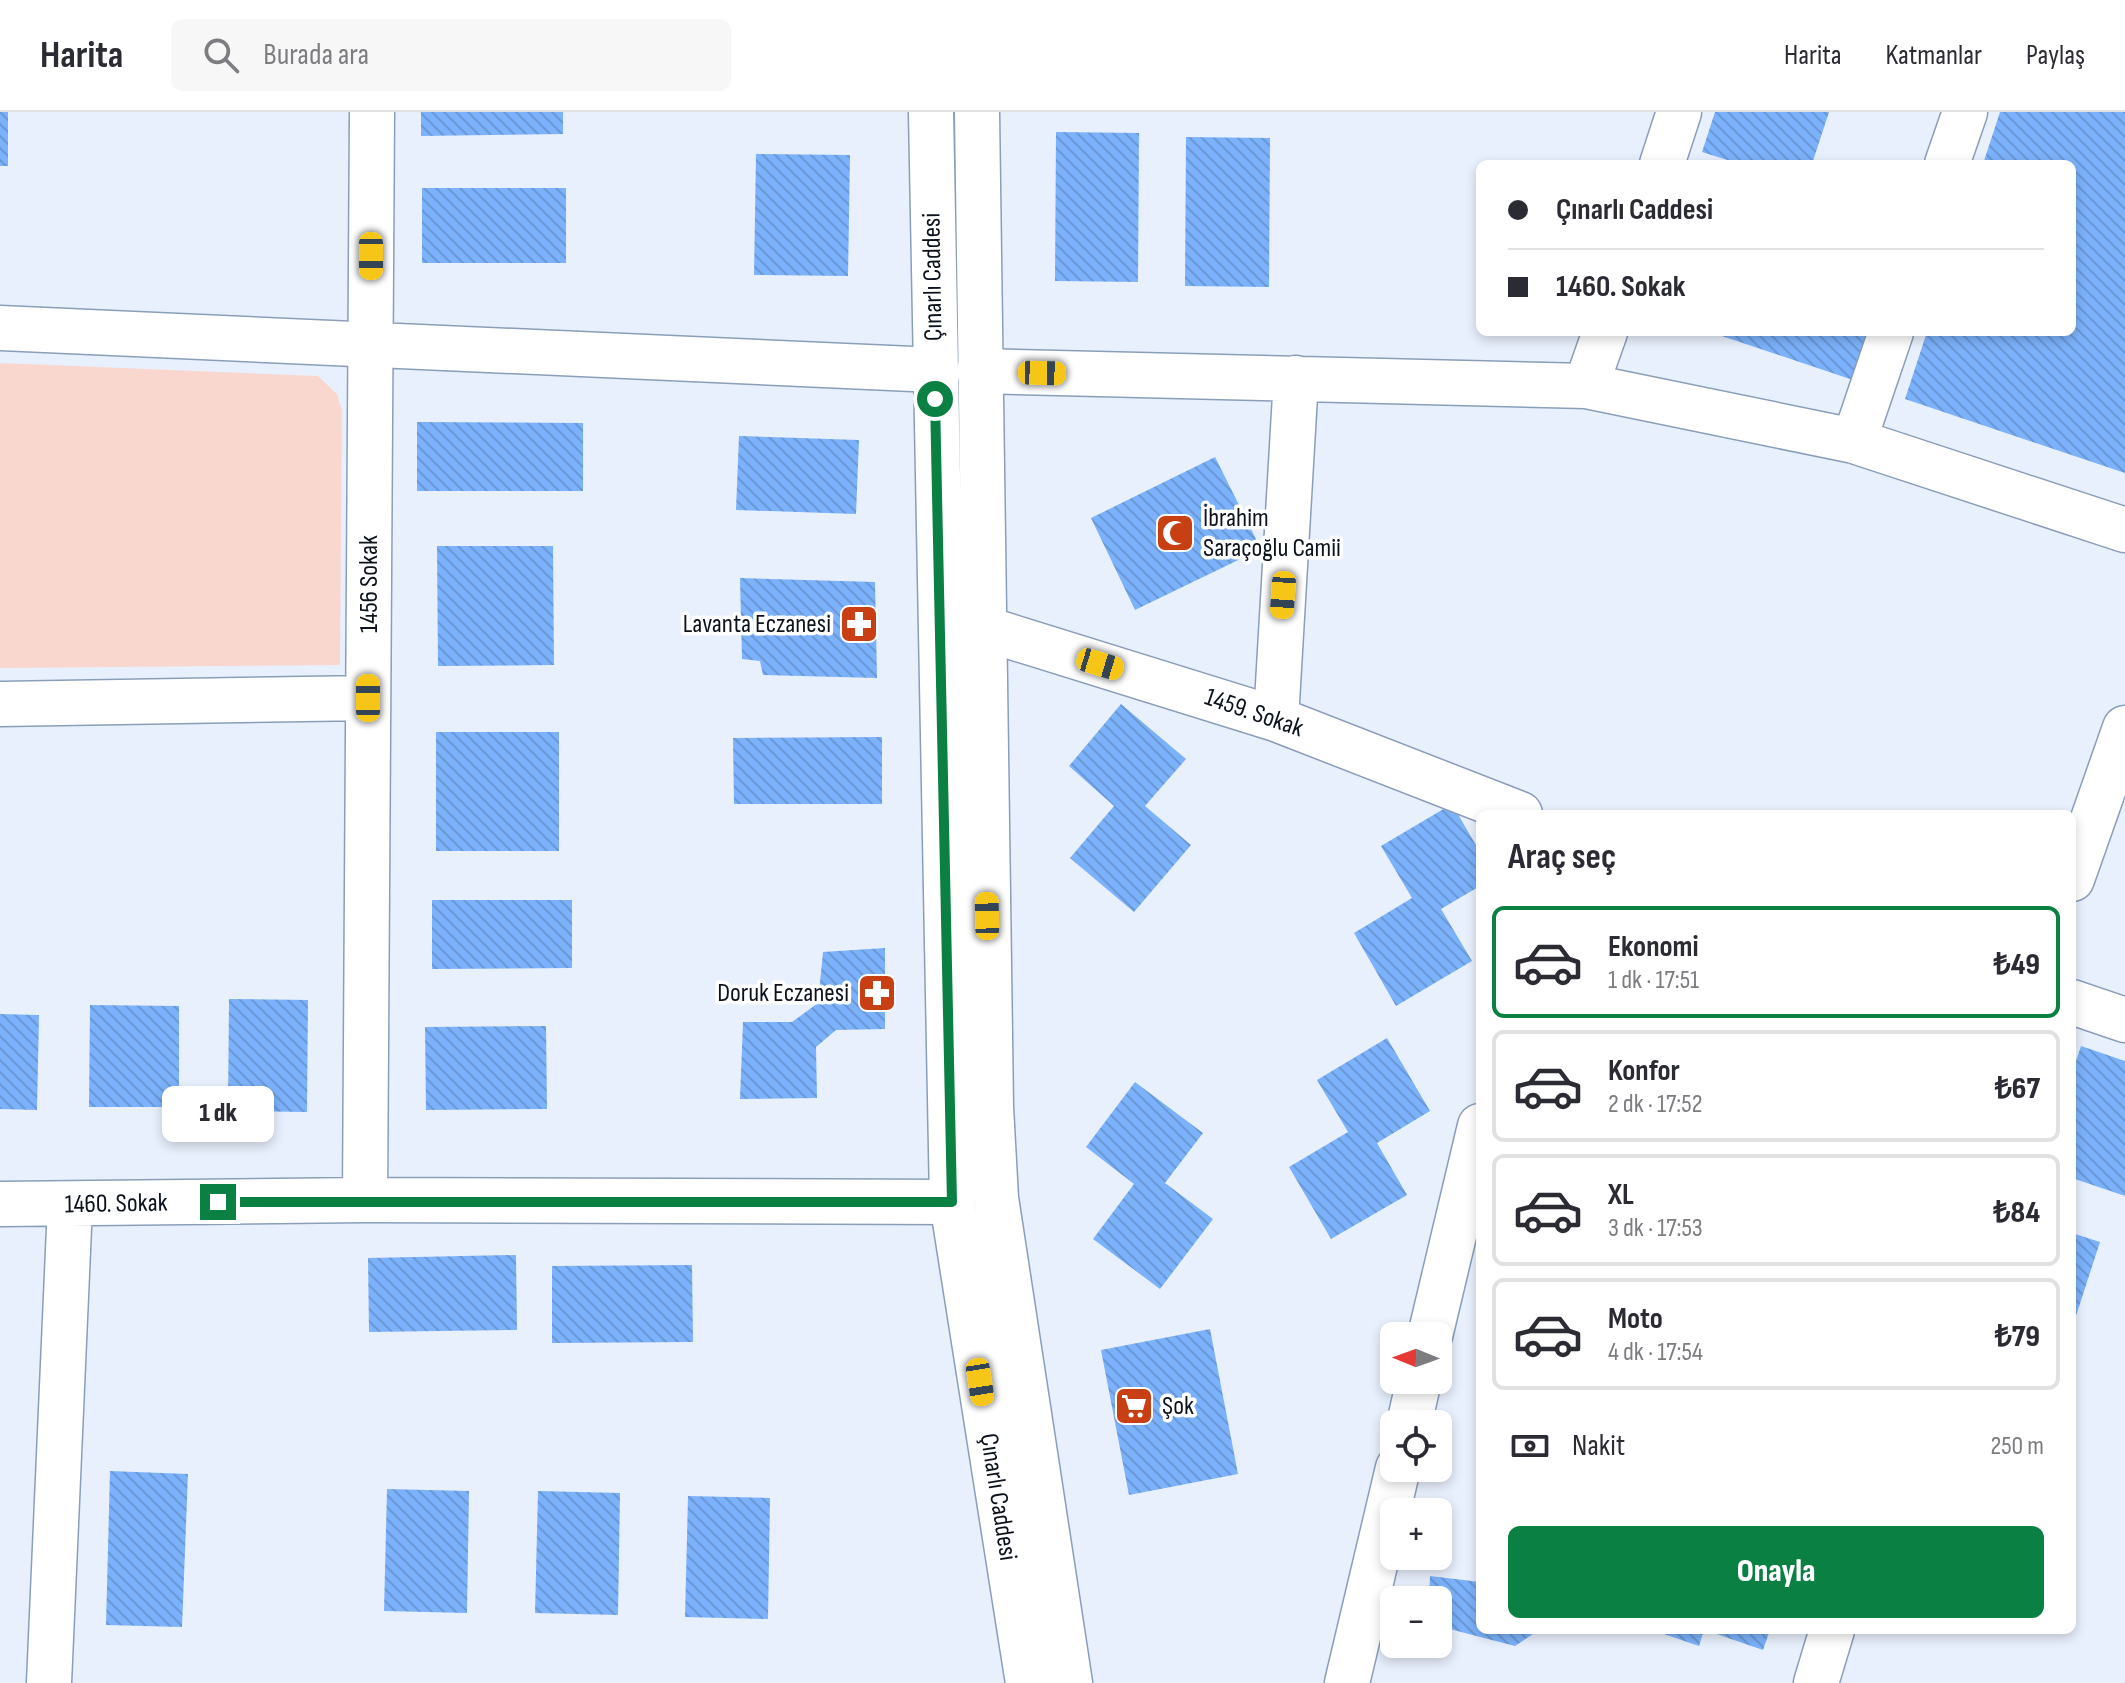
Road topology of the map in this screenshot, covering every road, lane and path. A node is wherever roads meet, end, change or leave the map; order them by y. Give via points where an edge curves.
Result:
1 (372, 112) edge
2 (931, 112) edge
3 (977, 112) edge
4 (1679, 112) edge
5 (1965, 112) edge
6 (1663, 160) edge
7 (1948, 160) edge
8 (0, 328) edge
9 (1604, 336) edge
10 (1890, 336) edge
11 (371, 342) junction
12 (935, 370) junction
13 (979, 371) junction
14 (1296, 378) junction
15 (1586, 386) junction
16 (1854, 441) junction
17 (2125, 530) edge
18 (983, 628) junction
19 (368, 698) junction
20 (0, 704) edge
21 (1276, 719) junction
22 (2125, 728) edge
23 (1510, 810) edge
24 (2076, 868) edge
25 (2076, 1003) edge
26 (2125, 1020) edge
27 (1476, 1143) edge
28 (365, 1200) junction
29 (952, 1202) junction
30 (0, 1204) edge
31 (70, 1205) junction
32 (1433, 1322) edge
33 (1395, 1482) edge
34 (1831, 1634) edge
35 (49, 1683) edge
36 (1028, 1683) edge
37 (1070, 1683) edge
38 (1347, 1683) edge
39 (1816, 1683) edge

1 - 11 street, 1456 Sokak
2 - 12 street, Çınarlı Caddesi
3 - 13 street, Çınarlı Caddesi
4 - 6 street
5 - 7 street
8 - 11 street
9 - 15 street
10 - 16 street
11 - 12 street
11 - 19 street, 1456 Sokak
12 - 13 street
12 - 29 street, Çınarlı Caddesi
13 - 14 street
13 - 18 street, Çınarlı Caddesi
14 - 15 street
14 - 21 street
15 - 16 street
16 - 17 street
18 - 21 street, 1459. Sokak
18 - 37 street, Çınarlı Caddesi via 996,1198
19 - 20 street
19 - 28 street, 1456 Sokak
21 - 23 street, 1459. Sokak
22 - 24 street
25 - 26 street
27 - 32 street
28 - 29 street, 1460. Sokak
28 - 31 street, 1460. Sokak
29 - 36 street, Çınarlı Caddesi
30 - 31 street, 1460. Sokak
31 - 35 street
33 - 38 street
34 - 39 street

